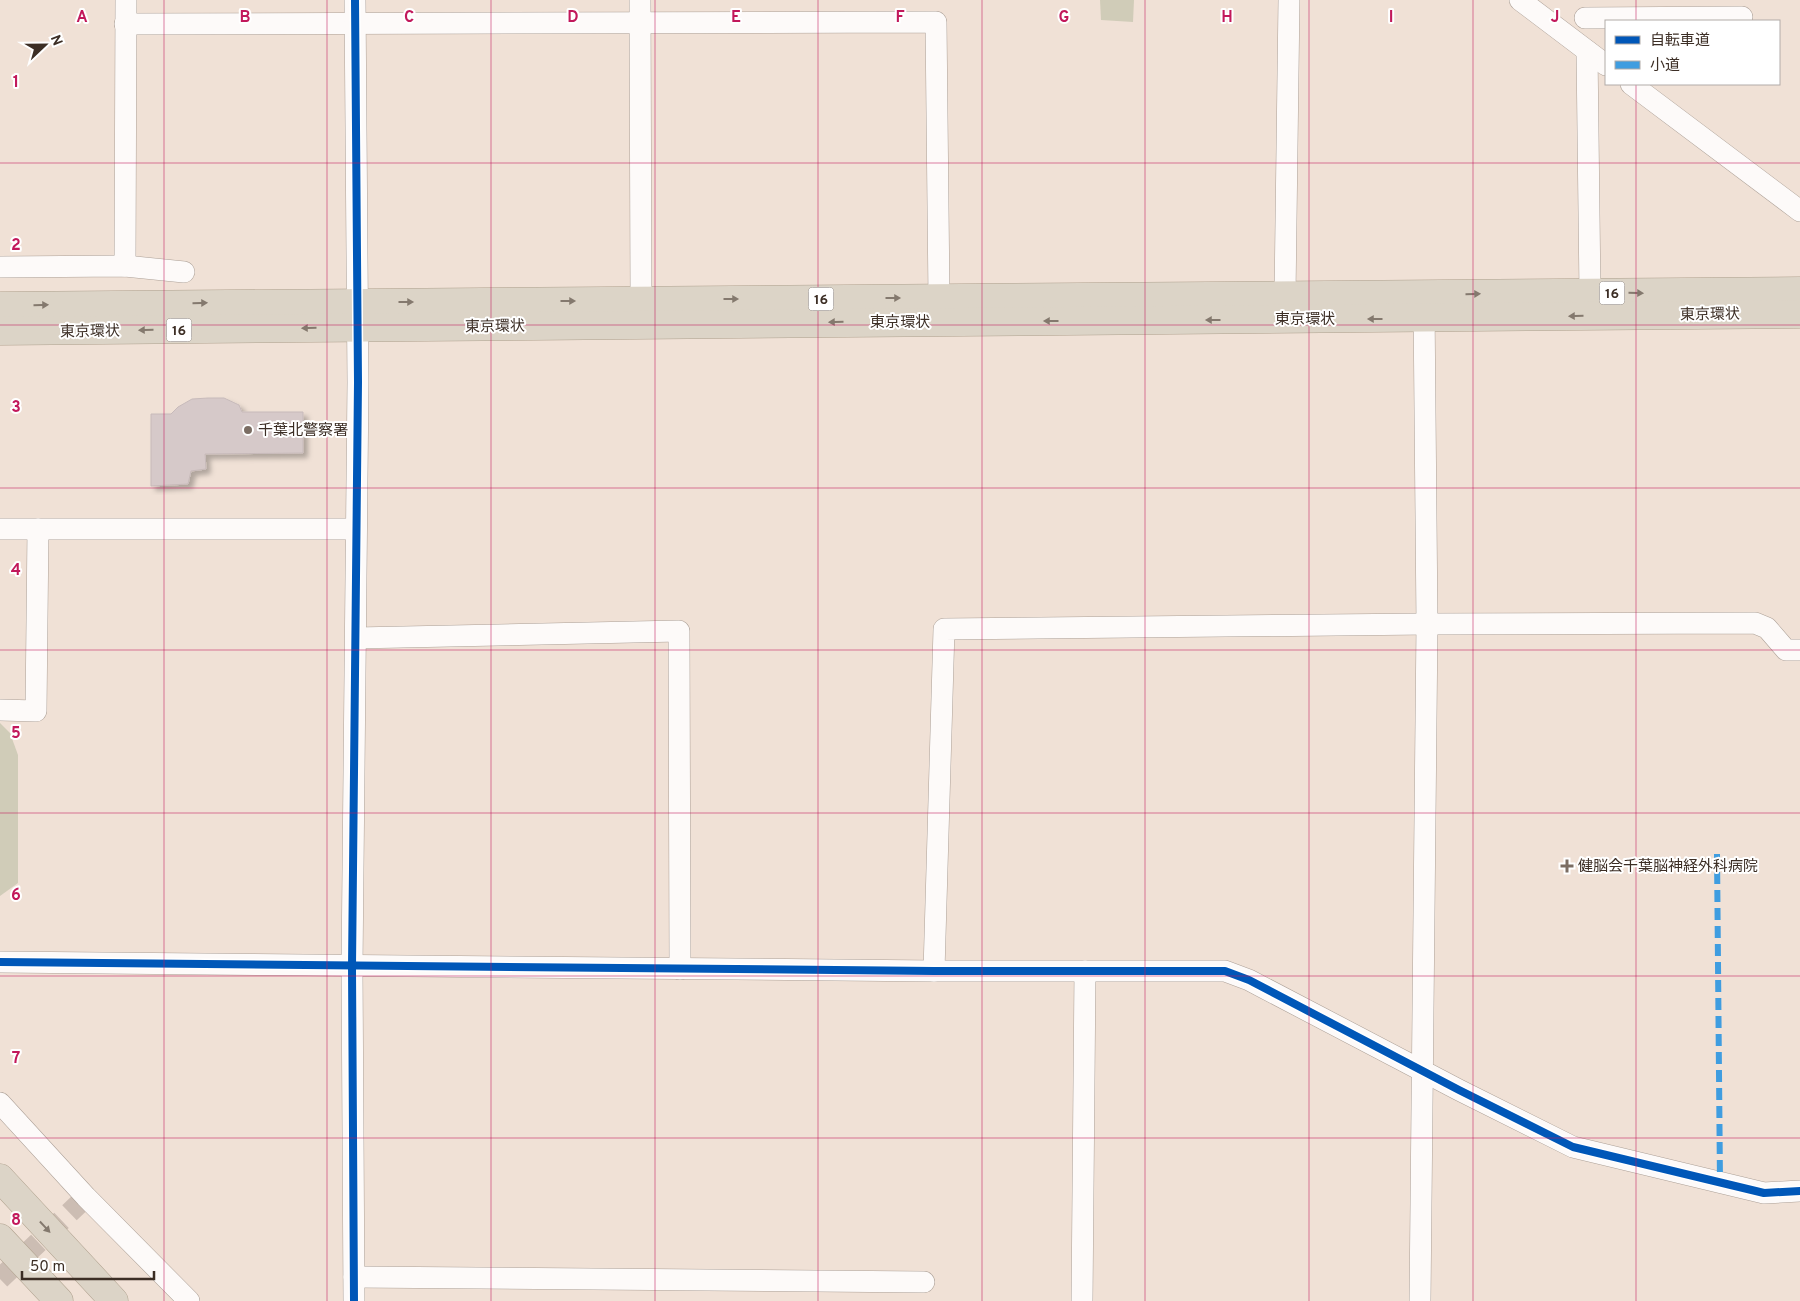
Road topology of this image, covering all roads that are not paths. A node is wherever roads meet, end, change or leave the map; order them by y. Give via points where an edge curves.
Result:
1 (126, 0) edge
2 (355, 0) edge
3 (640, 0) edge
4 (1289, 0) edge
5 (1520, 0) edge
6 (1585, 9) edge
7 (1742, 17) dead end
8 (640, 23) junction
9 (125, 24) junction
10 (356, 24) junction
11 (1581, 46) junction
12 (1605, 64) edge
13 (1632, 85) edge
14 (1800, 211) edge
15 (125, 266) junction
16 (0, 267) edge
17 (184, 272) dead end
18 (1800, 291) edge
19 (1590, 293) junction
20 (1285, 296) junction
21 (939, 298) junction
22 (641, 300) junction
23 (1424, 307) junction
24 (1800, 314) edge
25 (357, 315) junction
26 (3, 319) edge
27 (356, 528) junction
28 (0, 529) edge
29 (38, 529) junction
30 (1427, 624) junction
31 (356, 638) junction
32 (1800, 650) edge
33 (0, 710) edge
34 (0, 962) edge
35 (352, 967) junction
36 (680, 969) junction
37 (934, 971) junction
38 (1085, 971) junction
39 (1421, 1070) junction
40 (0, 1103) edge
41 (0, 1178) edge
42 (1800, 1191) edge
43 (0, 1238) edge
44 (354, 1277) junction
45 (924, 1282) dead end
46 (59, 1301) edge
47 (114, 1301) edge
48 (189, 1301) edge
49 (354, 1301) edge
50 (1082, 1301) edge
51 (1420, 1301) edge

1 - 9 street
2 - 10 street
3 - 8 street
4 - 20 street
5 - 11 street
6 - 7 street
6 - 11 street
8 - 10 street
8 - 21 street via 936,22
8 - 22 street
9 - 10 street
9 - 15 street
10 - 25 street
11 - 12 street
11 - 19 street
13 - 14 street
15 - 16 street
15 - 17 street
19 -> 18 highway, 東京環状 / 16
23 -> 19 highway, 東京環状 / 16
20 - 21 highway, 東京環状 / 16
20 - 23 highway, 東京環状 / 16
22 -> 21 highway, 東京環状 / 16
25 -> 22 highway, 東京環状 / 16
24 -> 23 highway, 東京環状 / 16
23 -> 25 highway, 東京環状 / 16 via 901,321
23 - 30 street
25 - 26 highway, 東京環状 / 16
25 - 27 street
27 - 29 street
27 - 31 street
28 - 29 street
29 - 33 street via 36,711
30 - 32 street via 1755,623 1767,628 1786,650
30 - 37 street via 944,629
30 - 39 street
31 - 35 street
31 - 36 street via 679,630
34 - 35 street
35 - 36 street
35 - 44 street
36 - 37 street
37 - 38 street
38 - 39 street via 1225,971
38 - 50 street
39 - 42 street via 1574,1147 1764,1193
39 - 51 street
40 - 48 street via 86,1197
41 -> 47 highway
43 - 46 highway
44 - 45 street
44 - 49 street

